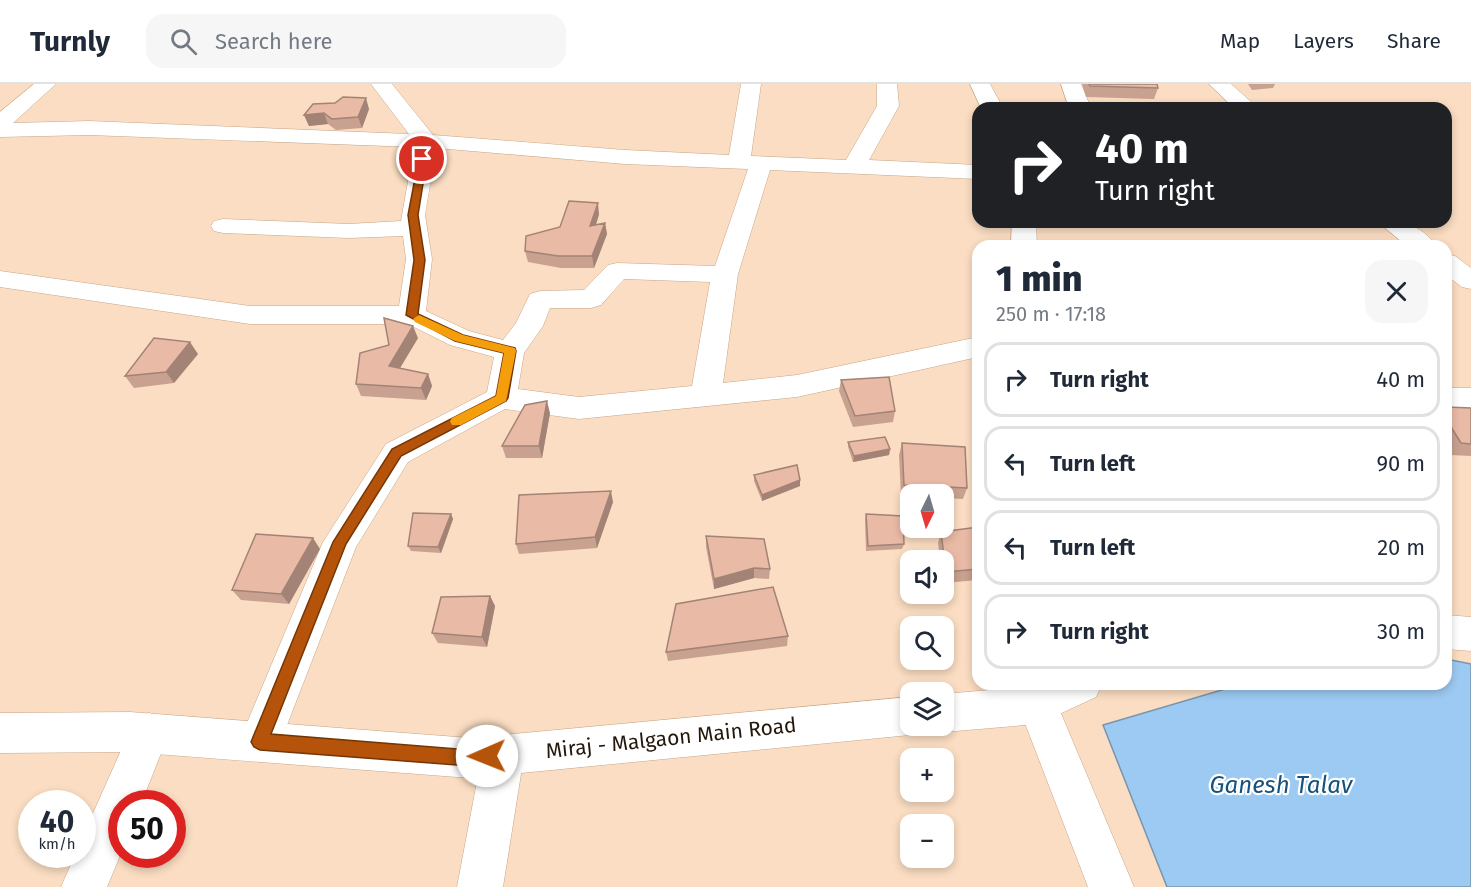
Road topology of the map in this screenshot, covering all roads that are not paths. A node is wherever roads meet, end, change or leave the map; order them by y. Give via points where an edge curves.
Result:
1 (46, 84) edge
2 (381, 84) edge
3 (751, 84) edge
4 (887, 84) edge
5 (980, 84) edge
6 (1071, 84) edge
7 (1219, 84) edge
8 (989, 102) edge
9 (1078, 102) edge
10 (1240, 102) edge
11 (0, 123) edge
12 (0, 130) edge
13 (426, 141) junction
14 (750, 162) junction
15 (854, 166) junction
16 (972, 172) edge
17 (223, 226) dead end
18 (415, 228) junction
19 (1398, 228) edge
20 (1415, 240) edge
21 (1452, 266) edge
22 (725, 274) junction
23 (0, 279) edge
24 (1471, 280) edge
25 (412, 315) junction
26 (972, 348) edge
27 (510, 351) junction
28 (706, 394) junction
29 (501, 398) junction
30 (1452, 399) edge
31 (1471, 399) edge
32 (1452, 632) edge
33 (1471, 634) edge
34 (1069, 690) edge
35 (1038, 705) junction
36 (954, 712) edge
37 (900, 717) edge
38 (0, 733) edge
39 (149, 733) junction
40 (260, 742) junction
41 (503, 755) junction
42 (84, 887) edge
43 (480, 887) edge
44 (1111, 887) edge

1 - 11 street
2 - 13 street
3 - 14 street
4 - 15 street via 888,106
5 - 8 street
6 - 9 street
7 - 10 street
12 - 13 street via 89,128
13 - 14 street via 625,157
13 - 18 street via 413,215
14 - 15 street
14 - 22 street
15 - 16 street
17 - 18 street via 349,231
18 - 25 street via 419,260
19 - 20 street
21 - 24 street
22 - 27 street via 617,271 591,299 540,300 529,326
22 - 28 street
23 - 25 street via 250,315
25 - 27 street via 459,338
26 - 28 street via 797,386
27 - 29 street
28 - 29 street via 579,408
29 - 40 street via 397,453 340,542
30 - 31 street
32 - 33 street
34 - 35 street
35 - 36 street
35 - 44 street
37 - 41 street, Miraj - Malgaon Main Road
38 - 39 street, Miraj - Malgaon Main Road
39 - 40 street, Miraj - Malgaon Main Road
39 - 42 street
40 - 41 street, Miraj - Malgaon Main Road via 470,758
41 - 43 street

